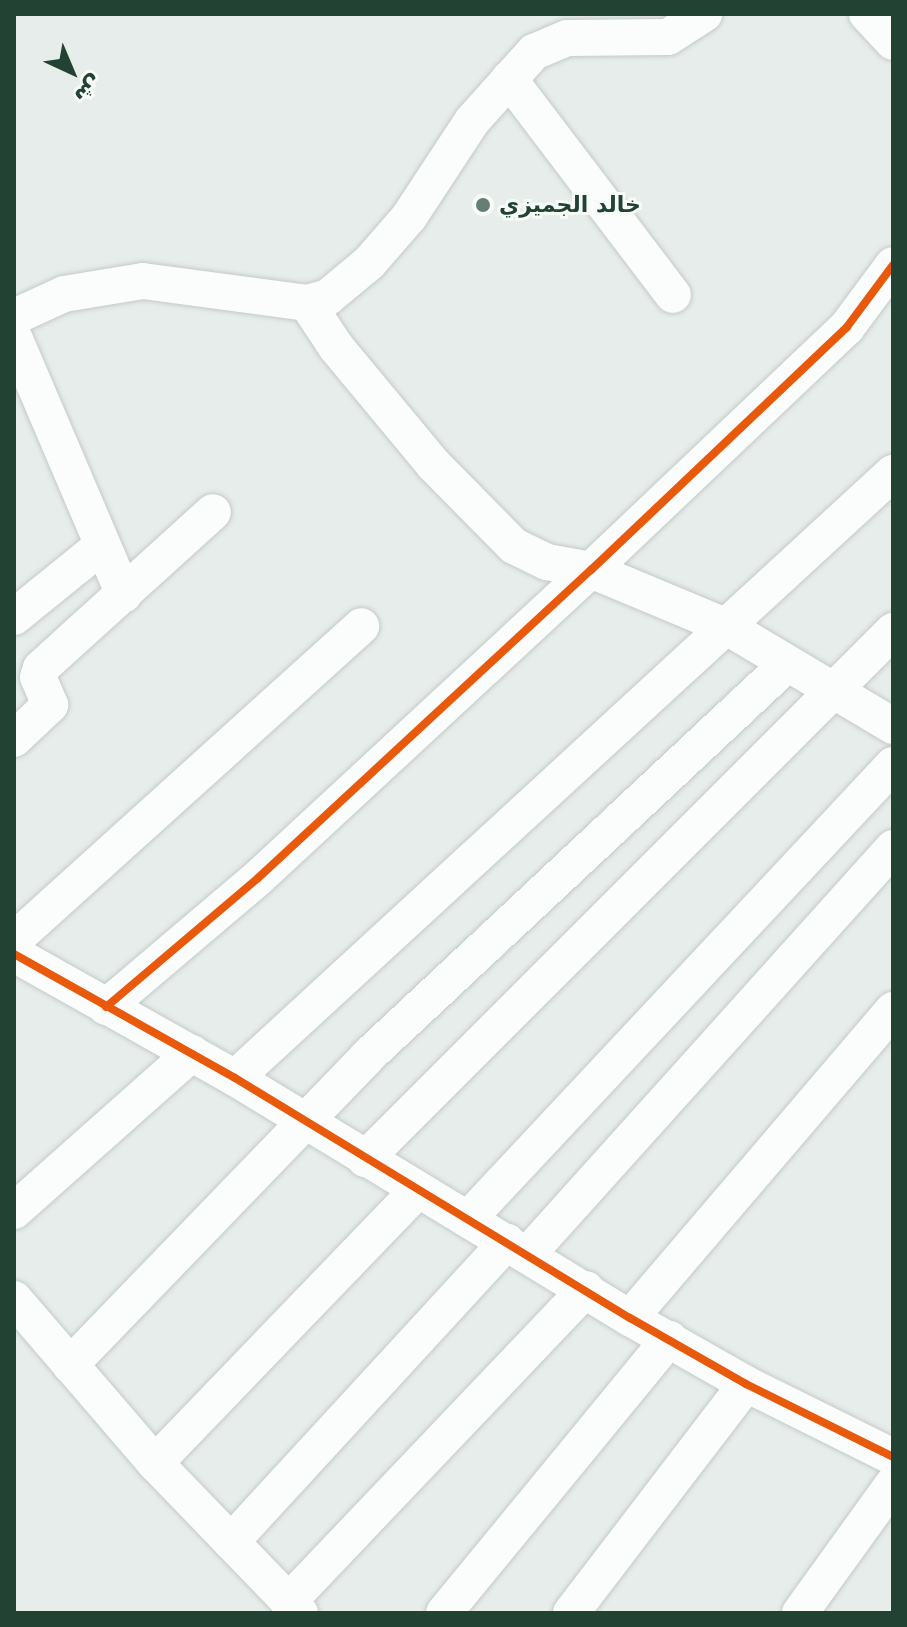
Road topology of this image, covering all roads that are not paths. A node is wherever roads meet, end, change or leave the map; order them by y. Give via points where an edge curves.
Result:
1 (704, 14) edge
2 (867, 14) edge
3 (893, 42) edge
4 (509, 79) junction
5 (893, 265) edge
6 (673, 295) dead end
7 (307, 303) junction
8 (14, 317) edge
9 (14, 337) edge
10 (893, 473) edge
11 (213, 512) dead end
12 (103, 545) junction
13 (591, 570) junction
14 (124, 595) junction
15 (14, 617) edge
16 (361, 626) dead end
17 (727, 627) junction
18 (893, 631) edge
19 (787, 664) junction
20 (833, 690) junction
21 (886, 710) edge
22 (14, 739) edge
23 (893, 765) edge
24 (893, 848) edge
25 (14, 940) edge
26 (14, 954) edge
27 (106, 1007) junction
28 (893, 1010) edge
29 (192, 1053) junction
30 (235, 1078) junction
31 (305, 1123) junction
32 (365, 1159) junction
33 (418, 1190) junction
34 (14, 1211) edge
35 (468, 1219) junction
36 (517, 1248) junction
37 (586, 1289) junction
38 (14, 1299) edge
39 (630, 1318) junction
40 (669, 1339) junction
41 (70, 1365) junction
42 (746, 1384) junction
43 (893, 1457) edge
44 (155, 1463) junction
45 (893, 1484) edge
46 (231, 1542) junction
47 (294, 1608) edge
48 (444, 1613) edge
49 (571, 1613) edge
50 (800, 1613) edge

1 - 4 street via 668,37 586,36 551,42
2 - 3 street
4 - 6 street
4 - 7 street via 369,263 340,290
5 - 13 street via 847,327
7 - 8 street via 143,281 64,294
7 - 13 street via 365,384 501,537 547,562
9 - 12 street
10 - 17 street
11 - 14 street
12 - 14 street
12 - 15 street
13 - 17 street
13 - 27 street via 258,878
14 - 22 street via 38,671 50,705
16 - 25 street
17 - 19 street
17 - 30 street via 376,943
18 - 20 street
19 - 20 street
19 - 31 street via 367,1057
20 - 21 street
20 - 32 street
23 - 35 street
24 - 36 street
26 - 27 street
27 - 29 street
28 - 39 street
29 - 30 street
29 - 34 street
30 - 31 street
31 - 32 street
31 - 41 street
32 - 33 street
33 - 35 street
33 - 44 street
35 - 36 street
36 - 37 street
36 - 46 street
37 - 39 street
37 - 47 street
38 - 41 street
39 - 40 street
40 - 42 street
40 - 48 street
41 - 44 street
42 - 43 street
42 - 49 street
44 - 46 street
45 - 50 street
46 - 47 street

